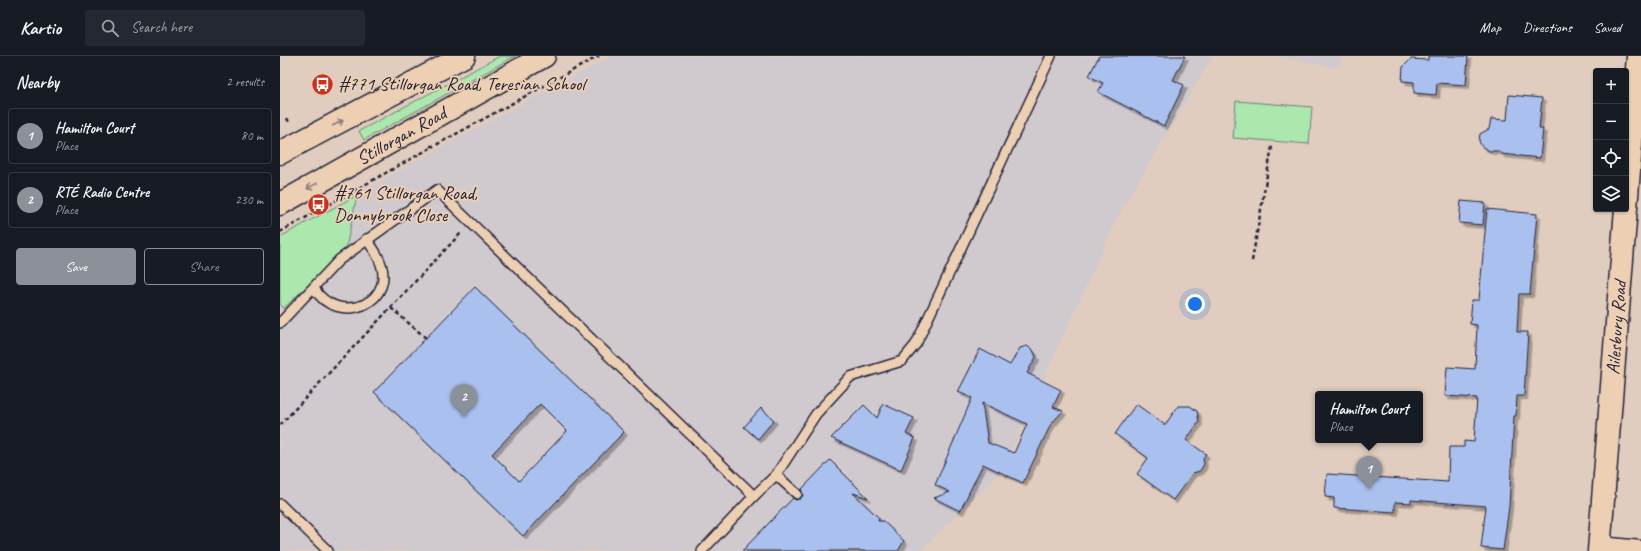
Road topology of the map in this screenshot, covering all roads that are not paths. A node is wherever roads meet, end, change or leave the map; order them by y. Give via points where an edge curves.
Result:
1 (464, 56) edge
2 (544, 56) edge
3 (1051, 56) edge
4 (1638, 56) edge
5 (280, 153) edge
6 (280, 204) edge
7 (366, 239) junction
8 (314, 288) junction
9 (280, 323) edge
10 (776, 475) junction
11 (797, 494) dead end
12 (754, 496) junction
13 (280, 504) edge
14 (1600, 548) edge
15 (1641, 550) edge
16 (328, 551) edge
17 (702, 551) edge

5 -> 1 main road
2 -> 6 main road, Stillorgan Road
3 - 10 lane via 916,344 902,361 850,377 816,414
4 - 14 main road, Ailesbury Road
7 - 8 lane via 339,260
7 - 8 lane via 378,255 383,276 378,296 354,309 335,305 318,295
7 - 12 lane via 437,190
8 - 9 lane
10 - 11 lane
10 - 12 lane
12 - 17 lane
13 - 16 lane
14 - 15 street

